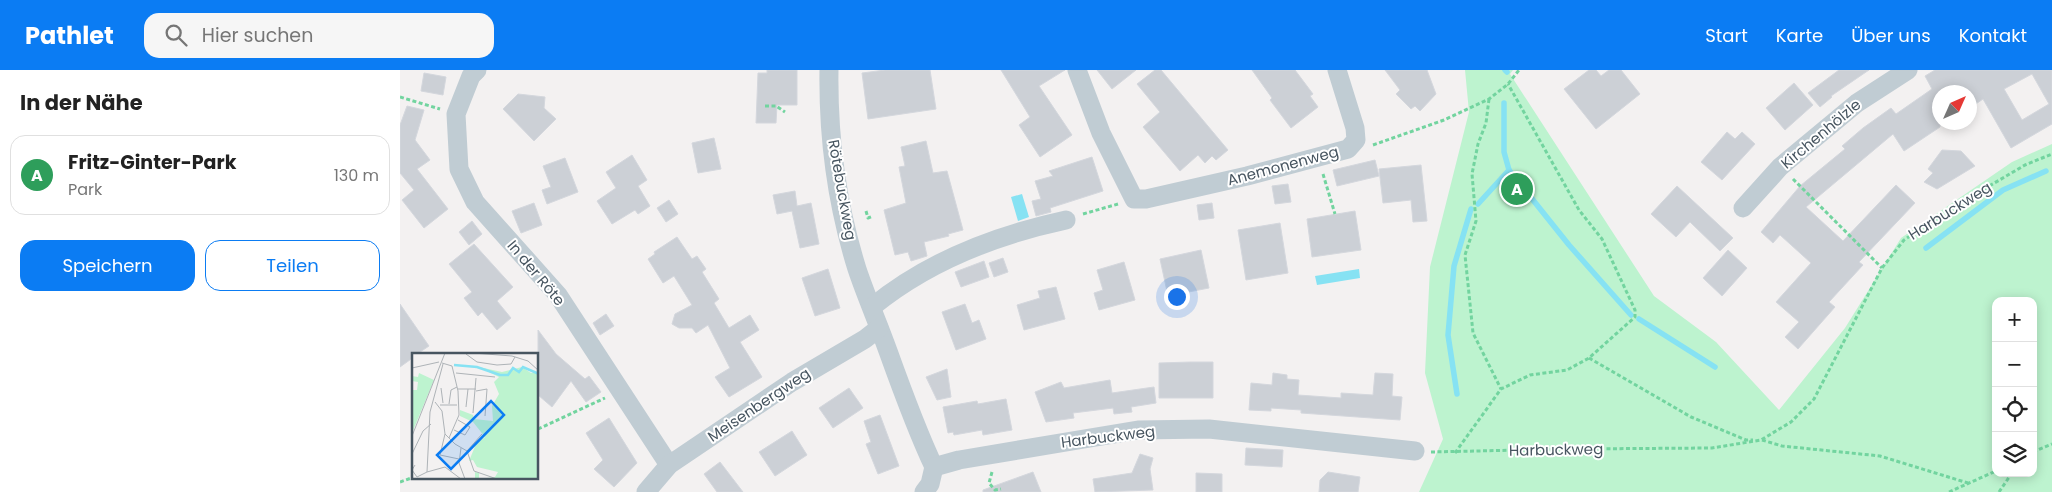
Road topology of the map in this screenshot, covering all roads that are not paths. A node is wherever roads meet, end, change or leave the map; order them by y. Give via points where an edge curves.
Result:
1 (477, 70) edge
2 (829, 70) edge
3 (1077, 70) edge
4 (1337, 70) edge
5 (1908, 70) edge
6 (1743, 208) dead end
7 (1066, 220) road end
8 (872, 307) junction
9 (879, 328) junction
10 (1415, 452) road end
11 (670, 466) junction
12 (934, 467) junction
13 (646, 492) edge
14 (924, 492) edge

1 - 11 street, In der Röte via 471,76 456,114 459,169 475,202 558,295
2 - 8 street, Rötebuckweg via 838,185 857,268
3 - 4 street, Anemonenweg via 1101,133 1134,199 1146,200 1348,149 1356,140 1355,128
5 - 6 street, Kirchenhölzle via 1856,103 1780,167
7 - 8 street via 965,251 896,289
8 - 9 street, Rötebuckweg
9 - 11 street, Meisenbergweg via 792,382
9 - 12 street, Rötebuckweg
10 - 12 street, Harbuckweg via 1209,429 1138,430
11 - 13 street, Meisenbergweg
12 - 14 street via 930,484

